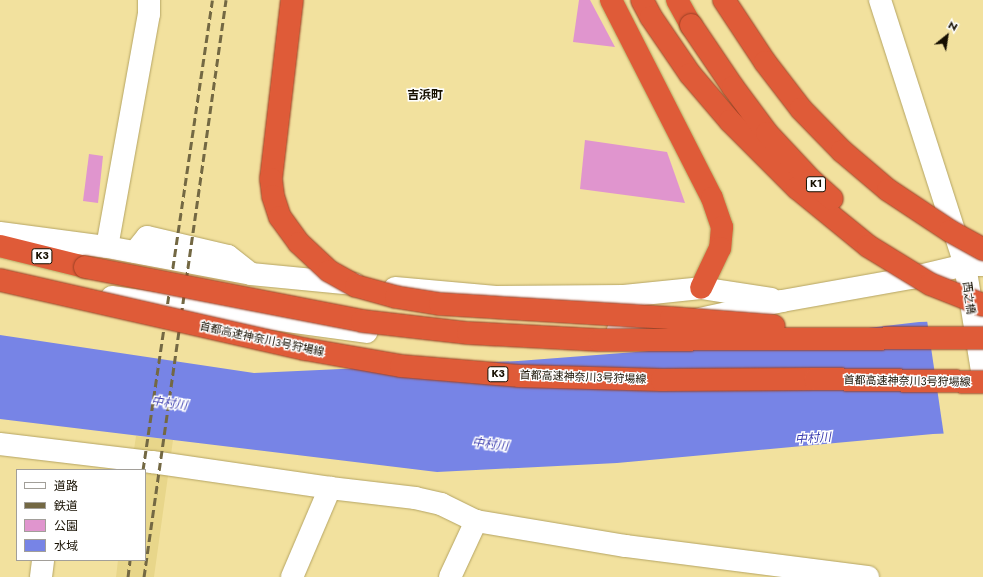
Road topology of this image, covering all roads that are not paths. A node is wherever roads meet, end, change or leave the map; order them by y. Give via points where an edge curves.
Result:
1 (149, 0) edge
2 (292, 0) edge
3 (611, 0) edge
4 (642, 0) edge
5 (677, 0) edge
6 (724, 0) edge
7 (880, 0) edge
8 (0, 233) edge
9 (0, 246) edge
10 (107, 247) junction
11 (983, 249) edge
12 (974, 265) edge
13 (0, 281) edge
14 (701, 288) junction
15 (983, 296) edge
16 (782, 301) junction
17 (978, 311) edge
18 (929, 338) junction
19 (983, 338) edge
20 (983, 378) edge
21 (983, 382) edge
22 (0, 444) edge
23 (57, 461) edge
24 (330, 488) junction
25 (476, 521) junction
26 (43, 561) edge
27 (41, 577) edge
28 (292, 577) edge
29 (450, 577) edge
30 (868, 577) edge

1 - 10 street via 149,14
2 - 18 highway, bridge via 271,179 273,196 280,217 298,243 329,271 356,286 396,297 440,304 671,318
3 - 14 highway via 712,198 722,227 720,248
4 - 17 highway, bridge via 690,74 730,120 797,188 868,246
5 - 15 highway, K1, bridge via 737,93 767,133 811,180 872,234 934,274
6 - 11 highway, bridge via 765,62 801,108 842,151 888,190 950,231
7 - 12 street, 西之橋
8 - 10 street
9 - 18 highway, K3, bridge via 85,267 362,321 468,333 599,340
10 - 14 street via 251,274 496,297 624,296
12 - 16 street
12 - 17 street, 西之橋
13 - 16 street via 370,332 642,330
13 - 21 highway, 首都高速神奈川3号狩場線 / K3, bridge via 304,349 401,366 527,376 662,380
14 - 16 street
17 - 20 street, 西之橋
18 - 19 highway, K3, bridge
22 - 23 street
23 - 24 street via 160,463
24 - 25 street via 416,498 441,504
24 - 28 street
25 - 29 street
25 - 30 street via 626,546
26 - 27 street

